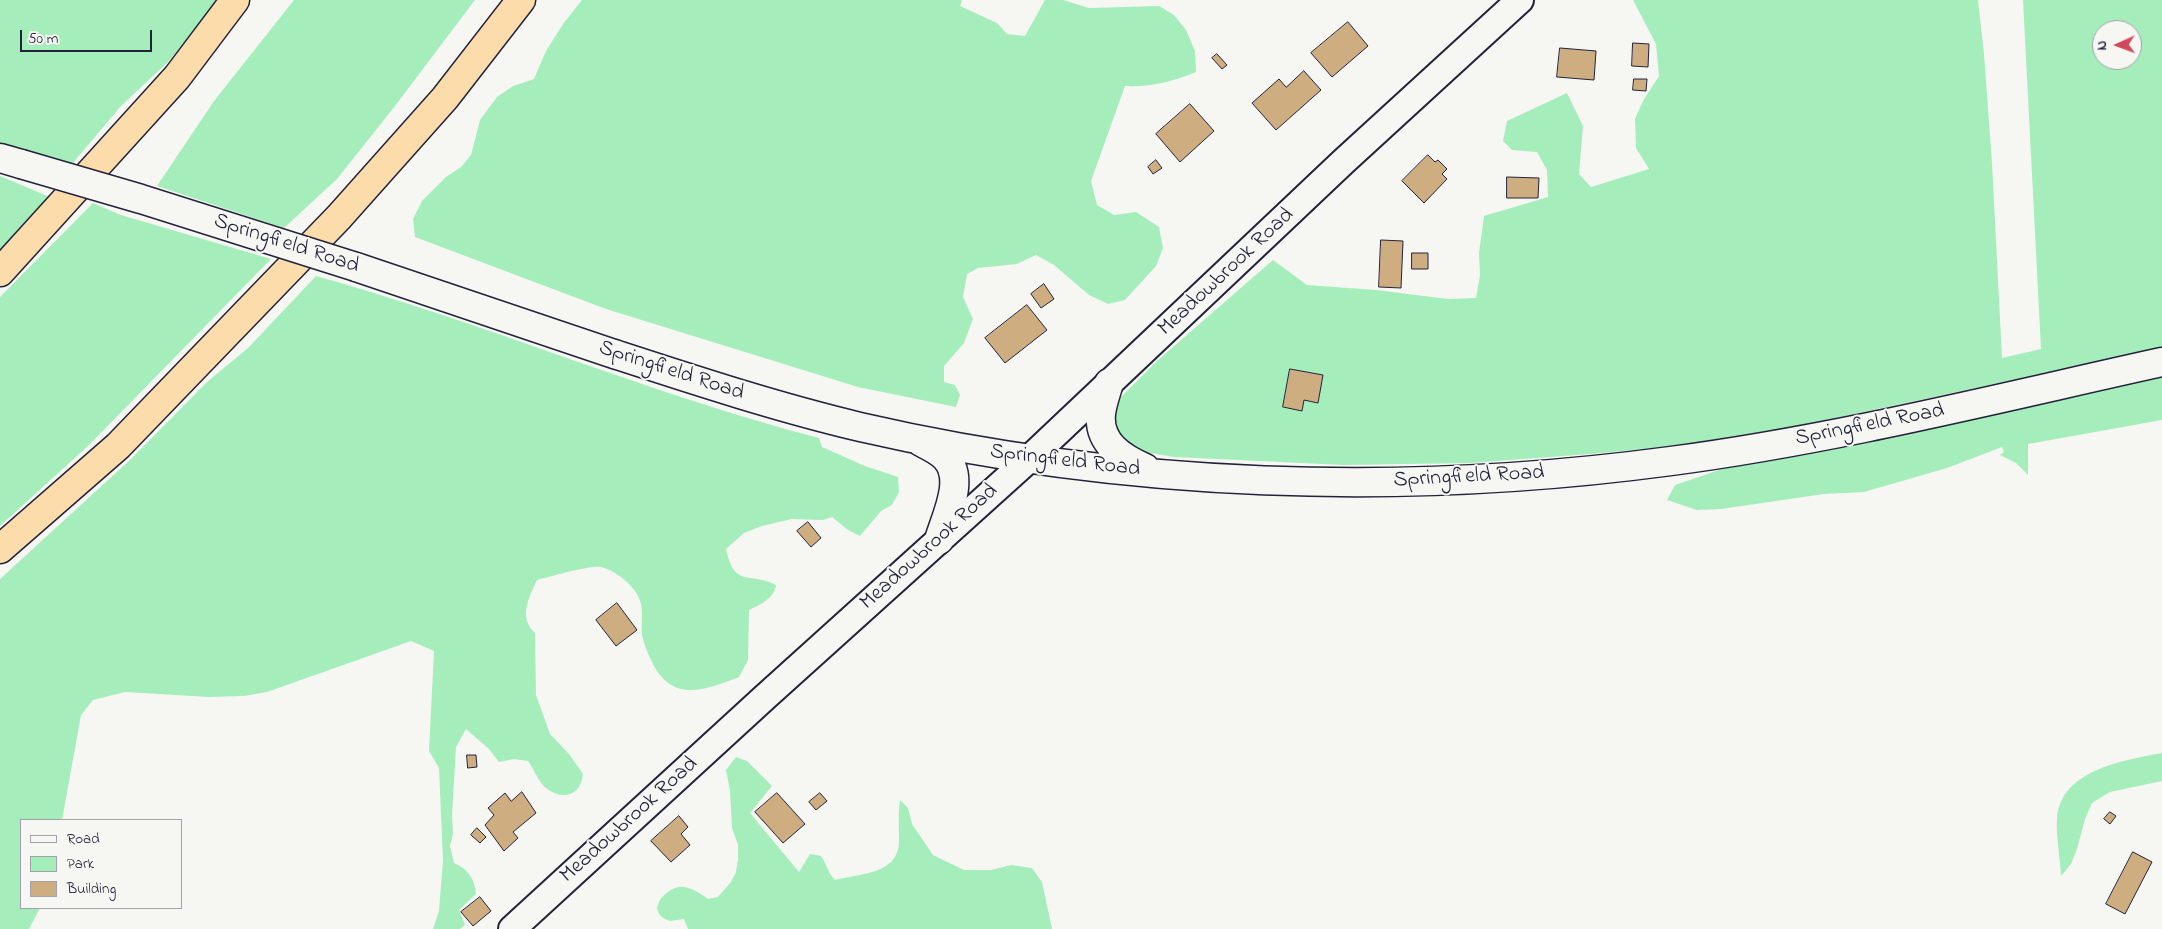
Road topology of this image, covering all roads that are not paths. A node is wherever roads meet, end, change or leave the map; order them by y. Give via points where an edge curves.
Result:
1 (236, 0) edge
2 (521, 0) edge
3 (1520, 0) edge
4 (11, 161) edge
5 (0, 272) edge
6 (2162, 362) edge
7 (1109, 383) junction
8 (913, 437) junction
9 (1029, 459) junction
10 (1158, 474) junction
11 (939, 540) junction
12 (0, 549) edge
13 (512, 929) edge

1 - 5 highway via 177,77
2 - 12 highway via 444,98 339,217 118,446
3 - 7 street, Meadowbrook Road
4 - 8 main road, Springfield Road, bridge via 356,267 722,389 792,410
6 - 10 main road, Springfield Road via 1908,419 1725,453 1632,466 1515,477 1375,483
7 - 9 street, Meadowbrook Road
7 - 10 main road via 1101,413 1101,426 1107,440 1117,453
8 - 9 main road, Springfield Road
8 - 11 main road via 937,450 954,471 954,488
9 - 10 main road, Springfield Road
9 - 11 street, Meadowbrook Road
11 - 13 street, Meadowbrook Road

